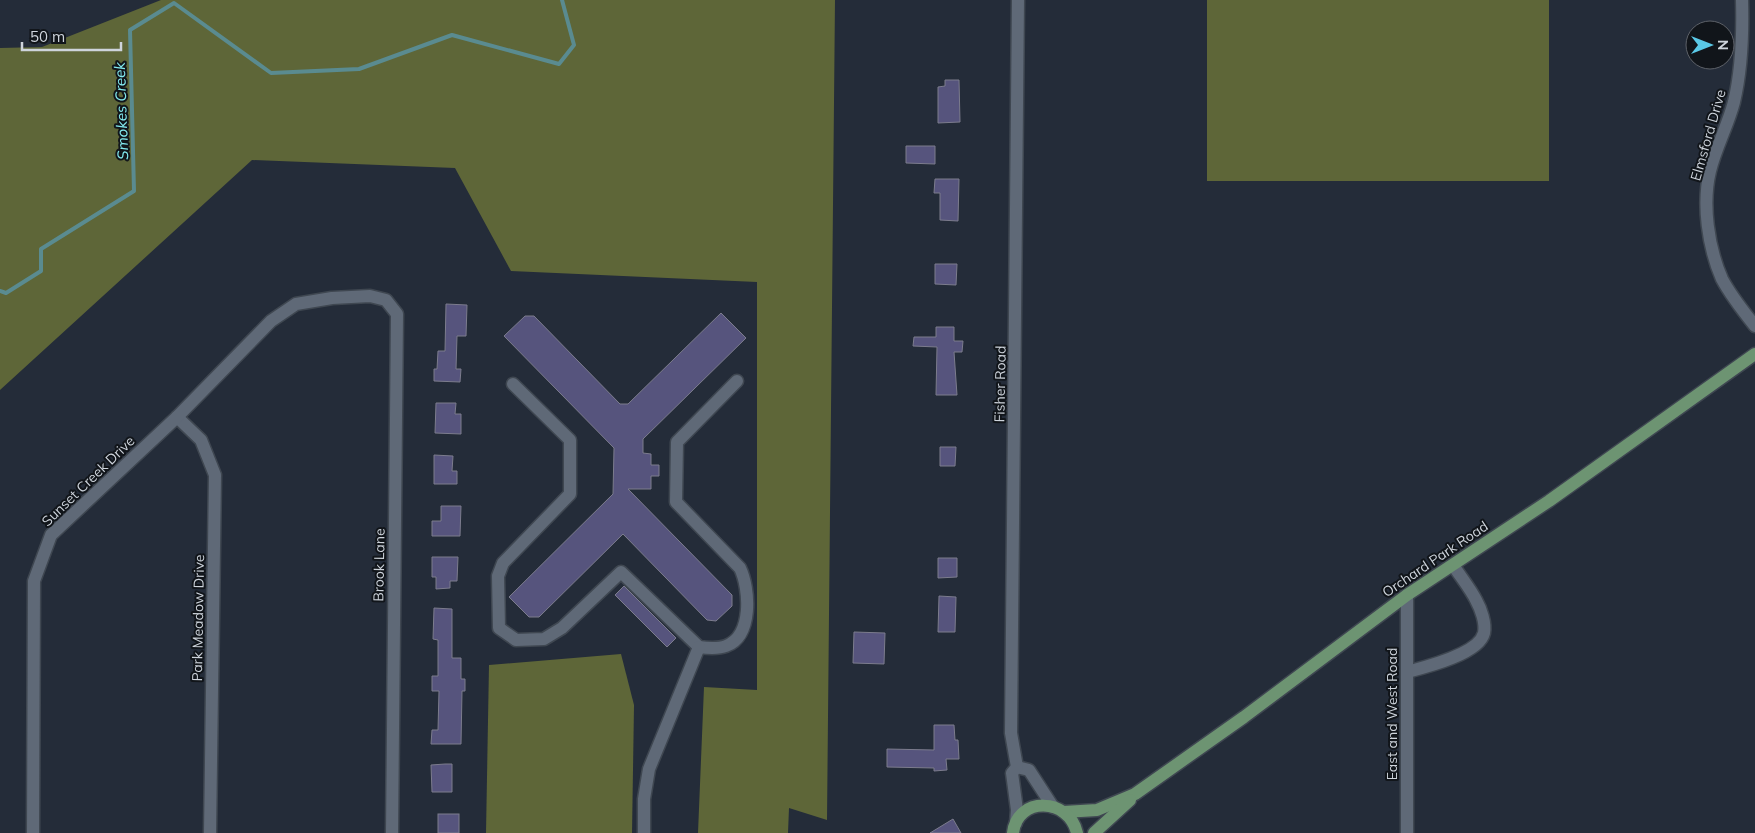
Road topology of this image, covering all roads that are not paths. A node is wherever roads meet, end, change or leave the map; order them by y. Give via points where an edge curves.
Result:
1 (1018, 0) edge
2 (1742, 0) edge
3 (386, 300) joint
4 (1755, 326) edge
5 (1755, 354) edge
6 (736, 380) dead end
7 (514, 384) dead end
8 (176, 417) junction
9 (1453, 564) junction
10 (1407, 595) junction
11 (699, 647) junction
12 (1407, 672) junction
13 (1017, 767) junction
14 (1135, 794) junction
15 (1059, 809) junction
16 (1014, 828) edge
17 (33, 833) edge
18 (210, 833) edge
19 (392, 833) edge
20 (644, 833) edge
21 (1077, 833) edge
22 (1094, 833) edge
23 (1406, 833) edge

1 - 13 street, Fisher Road via 1011,732
2 - 4 street, Elmsford Drive via 1740,72 1733,104 1710,171 1707,213 1713,251 1722,279
3 - 8 street, Sunset Creek Drive via 370,296 296,304 272,321
3 - 19 street, Brook Lane via 397,314
5 - 9 main road, Orchard Park Road
6 - 11 street via 677,442 676,502 740,568 746,581 746,615 741,633 725,647
7 - 11 street via 570,440 570,494 503,563 498,576 499,628 516,640 544,640 562,628 621,572
8 - 17 street, Sunset Creek Drive via 51,535 34,581
8 - 18 street, Park Meadow Drive via 201,440 215,475
9 - 10 main road, Orchard Park Road
9 - 12 street via 1476,599 1484,634 1476,646 1461,654
10 - 12 street, East and West Road
10 - 14 main road, Orchard Park Road
11 - 20 street via 649,770 644,799
12 - 23 street, East and West Road
13 - 15 street via 1029,770
13 - 16 street, Fisher Road via 1012,773 1017,810
14 - 15 main road, Orchard Park Road via 1097,810
14 - 22 main road, Orchard Park Road
15 - 16 main road, Orchard Park Road via 1035,807 1026,812
15 - 21 main road via 1073,821

